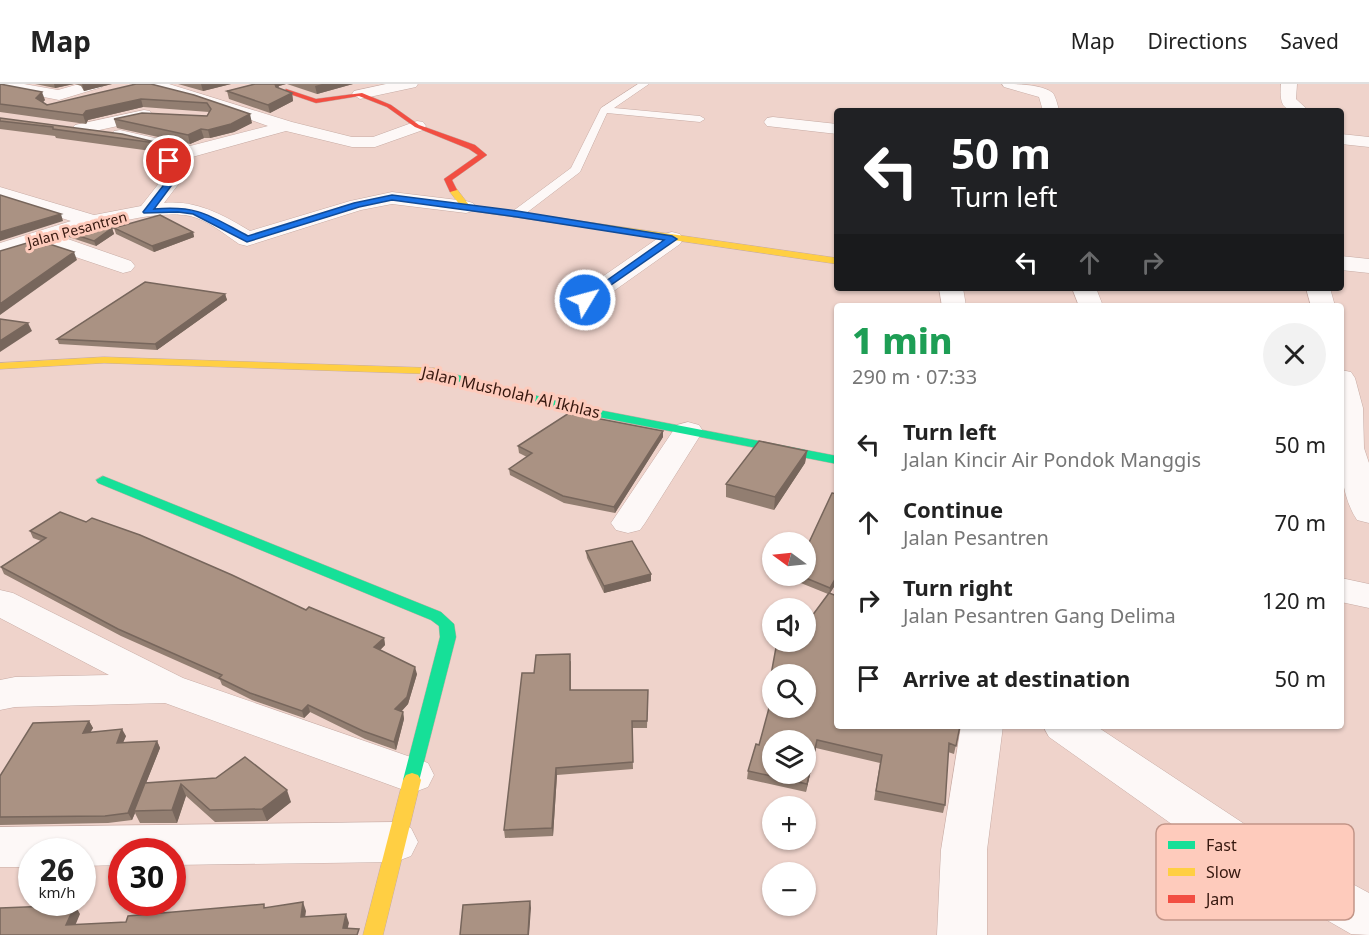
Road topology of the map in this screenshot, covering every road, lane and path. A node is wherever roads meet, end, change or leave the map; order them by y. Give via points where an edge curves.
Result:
1 (152, 84) edge
2 (411, 84) edge
3 (644, 84) edge
4 (1010, 84) edge
5 (1289, 84) edge
6 (8, 86) edge
7 (1043, 87) edge
8 (102, 88) edge
9 (238, 90) edge
10 (176, 91) junction
11 (285, 91) edge
12 (360, 94) junction
13 (203, 98) junction
14 (49, 106) edge
15 (1053, 108) edge
16 (1297, 108) edge
17 (604, 110) junction
18 (162, 115) edge
19 (700, 119) dead end
20 (82, 122) junction
21 (773, 122) dead end
22 (58, 126) edge
23 (286, 126) junction
24 (417, 126) junction
25 (834, 129) edge
26 (1344, 139) edge
27 (1369, 142) edge
28 (188, 151) junction
29 (0, 193) edge
30 (466, 207) junction
31 (147, 212) junction
32 (517, 214) junction
33 (95, 222) junction
34 (42, 238) junction
35 (672, 239) junction
36 (4, 247) edge
37 (834, 261) edge
38 (1344, 263) edge
39 (123, 266) dead end
40 (1369, 266) edge
41 (585, 300) dead end
42 (0, 366) edge
43 (1344, 391) edge
44 (688, 431) junction
45 (1345, 448) edge
46 (834, 459) edge
47 (103, 480) dead end
48 (1369, 513) edge
49 (628, 523) dead end
50 (1344, 591) edge
51 (1369, 596) edge
52 (0, 602) edge
53 (169, 689) junction
54 (0, 695) edge
55 (982, 729) edge
56 (1068, 729) edge
57 (412, 775) junction
58 (1207, 824) edge
59 (395, 842) junction
60 (0, 847) edge
61 (1354, 910) edge
62 (1369, 918) edge
63 (373, 935) edge
64 (962, 935) edge

1 - 10 street
2 - 12 street
3 - 17 lane
4 - 7 street
5 - 16 street via 1288,101
6 - 8 street via 59,95
7 - 15 street
8 - 14 street
9 - 13 street
10 - 13 street
10 - 20 street
11 - 12 street via 316,102
12 - 24 street via 389,106
13 - 23 street
17 - 19 lane
17 - 32 lane via 576,170
18 - 20 street
20 - 22 street
20 - 28 street
21 - 25 street
23 - 24 street via 364,143
23 - 28 street
24 - 30 street via 483,155 448,179
26 - 27 street
28 - 31 street via 169,161 170,182
29 - 33 street
30 - 31 street, Jalan Pesantren via 392,198 247,239 195,211
30 - 32 street
31 - 33 street, Jalan Pesantren
32 - 35 street
33 - 34 street, Jalan Pesantren
34 - 36 street, Jalan Pesantren
34 - 39 street
35 - 37 street
35 - 41 street
38 - 40 street
42 - 44 street, Jalan Musholah Al Ikhlas via 104,360 434,371 497,391
43 - 45 street via 1348,408
44 - 46 street, Jalan Musholah Al Ikhlas via 782,446
44 - 49 street
45 - 48 street
47 - 57 street via 436,616 446,624 448,637
50 - 51 street
52 - 53 street
53 - 54 street
53 - 57 street
55 - 64 street via 964,850
56 - 58 street
57 - 59 street
59 - 60 street
59 - 63 street
61 - 62 street

